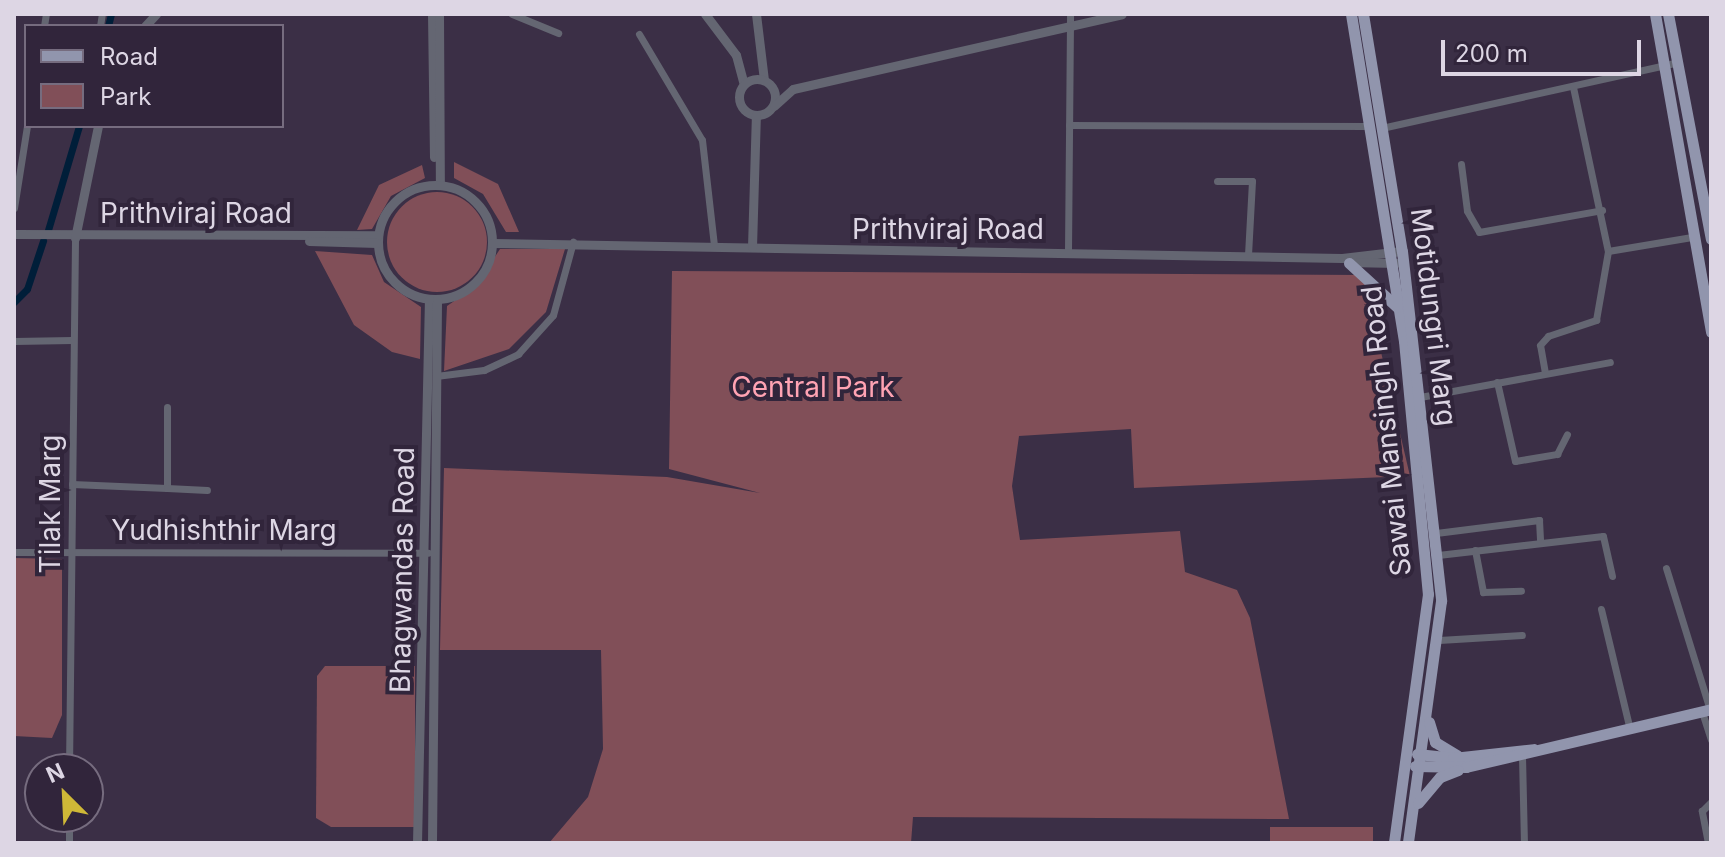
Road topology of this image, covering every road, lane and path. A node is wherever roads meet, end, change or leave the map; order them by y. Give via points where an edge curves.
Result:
1 (432, 14) edge
2 (439, 14) edge
3 (512, 14) edge
4 (705, 14) edge
5 (756, 14) edge
6 (1070, 14) edge
7 (1122, 14) edge
8 (1351, 14) edge
9 (1363, 14) edge
10 (1655, 14) edge
11 (1668, 14) edge
12 (1072, 25) junction
13 (558, 33) dead end
14 (639, 34) dead end
15 (757, 44) junction
16 (733, 50) junction
17 (1672, 63) junction
18 (764, 80) junction
19 (744, 84) junction
20 (1573, 87) junction
21 (773, 88) junction
22 (793, 89) junction
23 (774, 106) junction
24 (756, 115) junction
25 (1069, 125) junction
26 (1369, 126) junction
27 (1386, 127) junction
28 (27, 128) edge
29 (98, 128) edge
30 (1461, 164) dead end
31 (1217, 181) dead end
32 (437, 184) junction
33 (14, 208) edge
34 (1602, 210) junction
35 (14, 236) edge
36 (75, 236) junction
37 (1692, 237) junction
38 (378, 239) junction
39 (1711, 239) edge
40 (573, 242) junction
41 (492, 243) junction
42 (714, 246) junction
43 (752, 247) junction
44 (1068, 251) junction
45 (1608, 251) junction
46 (1248, 255) junction
47 (1396, 257) junction
48 (1346, 260) junction
49 (433, 299) junction
50 (1400, 311) junction
51 (1711, 332) edge
52 (72, 340) junction
53 (14, 341) edge
54 (1610, 362) dead end
55 (1545, 373) junction
56 (436, 376) junction
57 (1497, 382) junction
58 (1420, 397) junction
59 (167, 407) dead end
60 (1567, 434) dead end
61 (72, 484) junction
62 (167, 488) junction
63 (207, 490) dead end
64 (1436, 533) junction
65 (1540, 541) junction
66 (1475, 550) junction
67 (14, 552) edge
68 (72, 552) junction
69 (430, 553) junction
70 (1438, 555) junction
71 (1666, 568) dead end
72 (1612, 576) dead end
73 (1521, 591) dead end
74 (1601, 609) dead end
75 (1522, 635) dead end
76 (1439, 640) junction
77 (1708, 711) edge
78 (1428, 713) junction
79 (1630, 730) junction
80 (1711, 740) edge
81 (1538, 749) junction
82 (1409, 752) junction
83 (69, 753) edge
84 (1522, 756) junction
85 (1421, 761) junction
86 (1466, 762) junction
87 (1407, 765) junction
88 (1711, 802) edge
89 (1412, 818) junction
90 (417, 843) edge
91 (432, 843) edge
92 (1394, 843) edge
93 (1408, 843) edge
94 (1524, 843) edge
95 (1708, 843) edge

1 - 32 street
2 - 32 street
3 - 13 street
4 - 16 street
5 - 15 street
6 - 12 street
7 - 12 street
8 - 26 main road, Sawai Mansingh Road
9 - 27 main road, Motidungri Marg
10 - 17 main road
11 - 17 main road
12 - 22 street
12 - 25 street
14 - 42 street via 702,140
15 - 16 street via 746,54
15 - 18 street
16 - 19 street
17 - 20 street
17 - 37 main road
17 - 39 main road
18 - 19 street
18 - 21 street
19 - 24 street via 742,107
20 - 27 street
20 - 34 street
21 - 22 street
21 - 23 street
22 - 23 street
23 - 24 street
24 - 43 street
25 - 26 street
25 - 44 street
26 - 47 main road, Sawai Mansingh Road
27 - 47 main road, Motidungri Marg
28 - 33 street
29 - 36 street
30 - 34 street via 1467,211 1479,232
31 - 46 street via 1252,181
32 - 38 street via 401,195
32 - 41 street via 482,209
34 - 45 street
35 - 36 street, Prithviraj Road
36 - 38 street, Prithviraj Road
36 - 52 street, Tilak Marg
37 - 45 street
37 - 51 main road
38 - 49 street via 389,276
40 - 41 street, Prithviraj Road
40 - 42 street, Prithviraj Road
40 - 56 street via 553,315 518,354 484,370
41 - 49 street via 472,285
42 - 43 street, Prithviraj Road
43 - 44 street, Prithviraj Road
44 - 46 street, Prithviraj Road
45 - 55 street via 1596,320 1548,336 1540,345
46 - 48 street, Prithviraj Road
47 - 48 street, Prithviraj Road
47 - 50 main road, Sawai Mansingh Road
47 - 58 main road, Motidungri Marg
48 - 50 main road
49 - 56 street, Bhagwandas Road
49 - 69 street, Bhagwandas Road
50 - 82 main road, Sawai Mansingh Road via 1428,594
52 - 53 street
52 - 61 street, Tilak Marg
54 - 55 street
55 - 57 street
56 - 69 street, Bhagwandas Road
57 - 58 street
57 - 60 street via 1515,461 1557,454
58 - 64 main road, Motidungri Marg
59 - 62 street
61 - 62 street
61 - 68 street, Tilak Marg
62 - 63 street
64 - 65 street via 1539,520
64 - 70 main road, Motidungri Marg
65 - 66 street
65 - 72 street via 1603,536
66 - 70 street
66 - 73 street via 1483,592
67 - 68 street, Yudhishthir Marg
68 - 69 street, Yudhishthir Marg
68 - 83 street, Tilak Marg
69 - 90 street, Bhagwandas Road
69 - 91 street, Bhagwandas Road
70 - 76 main road, Motidungri Marg
71 - 77 street
74 - 79 street
75 - 76 street
76 - 78 main road, Motidungri Marg
77 - 79 main road
77 - 80 street
78 - 85 main road, Motidungri Marg
78 - 86 main road via 1435,742
79 - 81 main road
81 - 84 main road
81 - 86 main road
82 - 85 main road
82 - 87 main road, Sawai Mansingh Road
84 - 86 main road
84 - 94 street
85 - 86 main road
85 - 87 main road
85 - 89 main road, Motidungri Marg
86 - 89 main road via 1425,790
87 - 92 main road, Sawai Mansingh Road
88 - 95 street via 1702,811
89 - 93 main road, Motidungri Marg

